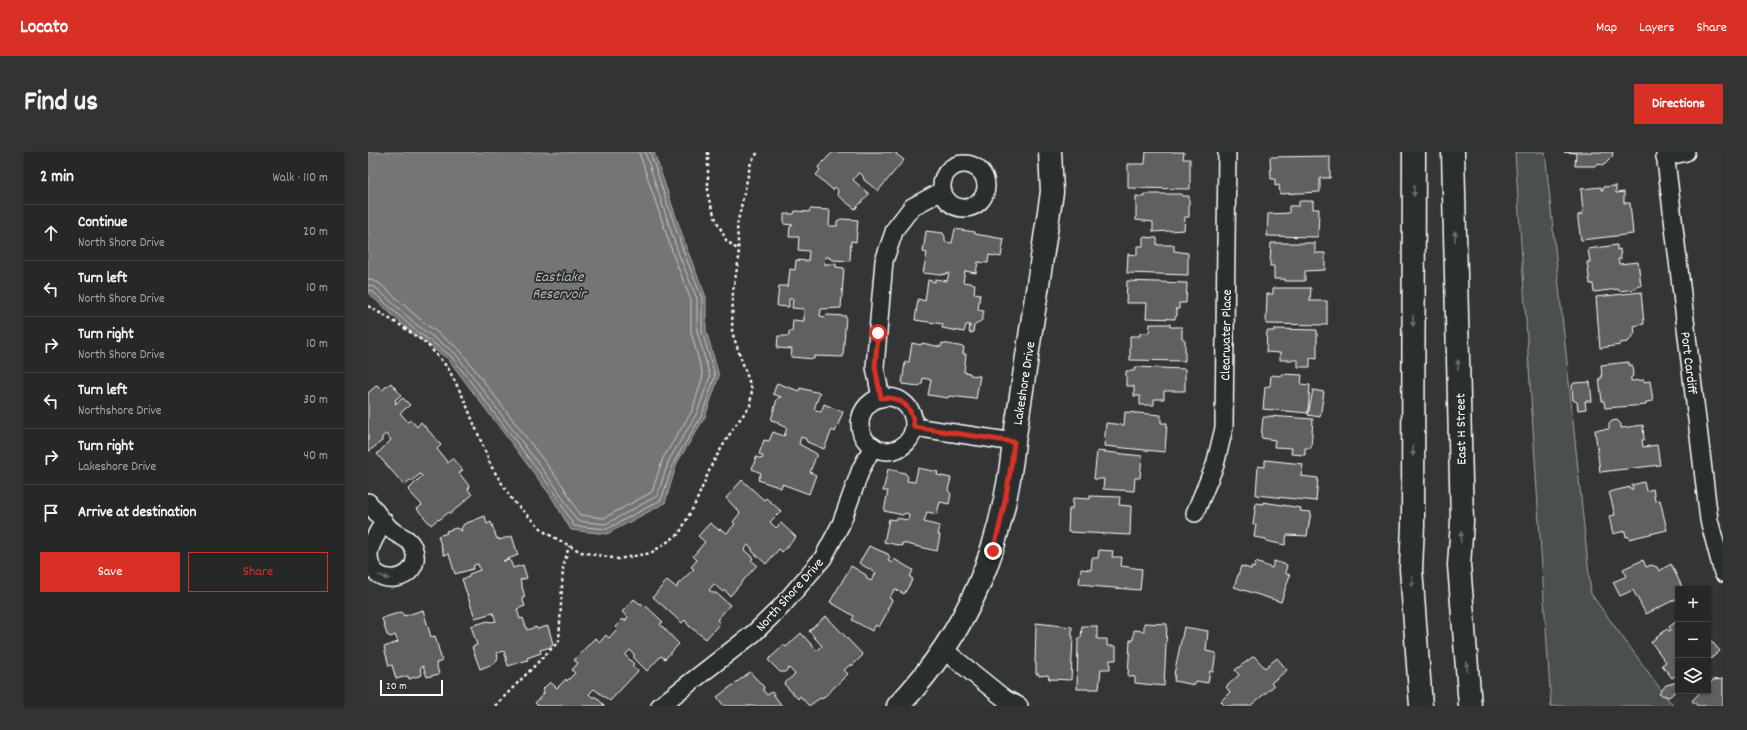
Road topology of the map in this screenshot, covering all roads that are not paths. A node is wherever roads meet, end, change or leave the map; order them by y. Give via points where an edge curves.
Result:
1 (1050, 152) edge
2 (1226, 152) edge
3 (1414, 152) edge
4 (1453, 152) edge
5 (1686, 152) edge
6 (1665, 155) edge
7 (942, 191) dead end
8 (881, 398) junction
9 (914, 427) junction
10 (1014, 442) junction
11 (873, 446) junction
12 (368, 502) edge
13 (1195, 512) dead end
14 (384, 521) dead end
15 (1723, 573) edge
16 (944, 650) junction
17 (660, 706) edge
18 (898, 706) edge
19 (1019, 706) edge
20 (1421, 706) edge
21 (1470, 706) edge

1 - 10 main road, Lakeshore Drive via 1052,192
2 - 13 street, Clearwater Place via 1224,428 1215,465
3 -> 20 main road via 1411,569
21 -> 4 main road, East H Street via 1459,566 1462,522
5 - 6 street
6 - 15 street, Port Cardiff via 1709,520
7 - 8 street via 912,207 895,229 884,261 875,367
8 - 9 street via 890,397 905,403 914,418
8 - 11 street via 866,407 860,423 866,440
9 - 10 street
9 - 11 street via 912,436 899,448 890,451
10 - 16 main road, Lakeshore Drive via 1009,486 993,551 969,605
11 - 17 street, North Shore Drive via 861,469 841,524 823,558 754,633
12 - 14 street
16 - 18 main road, Lakeshore Drive
16 - 19 street via 1005,699

